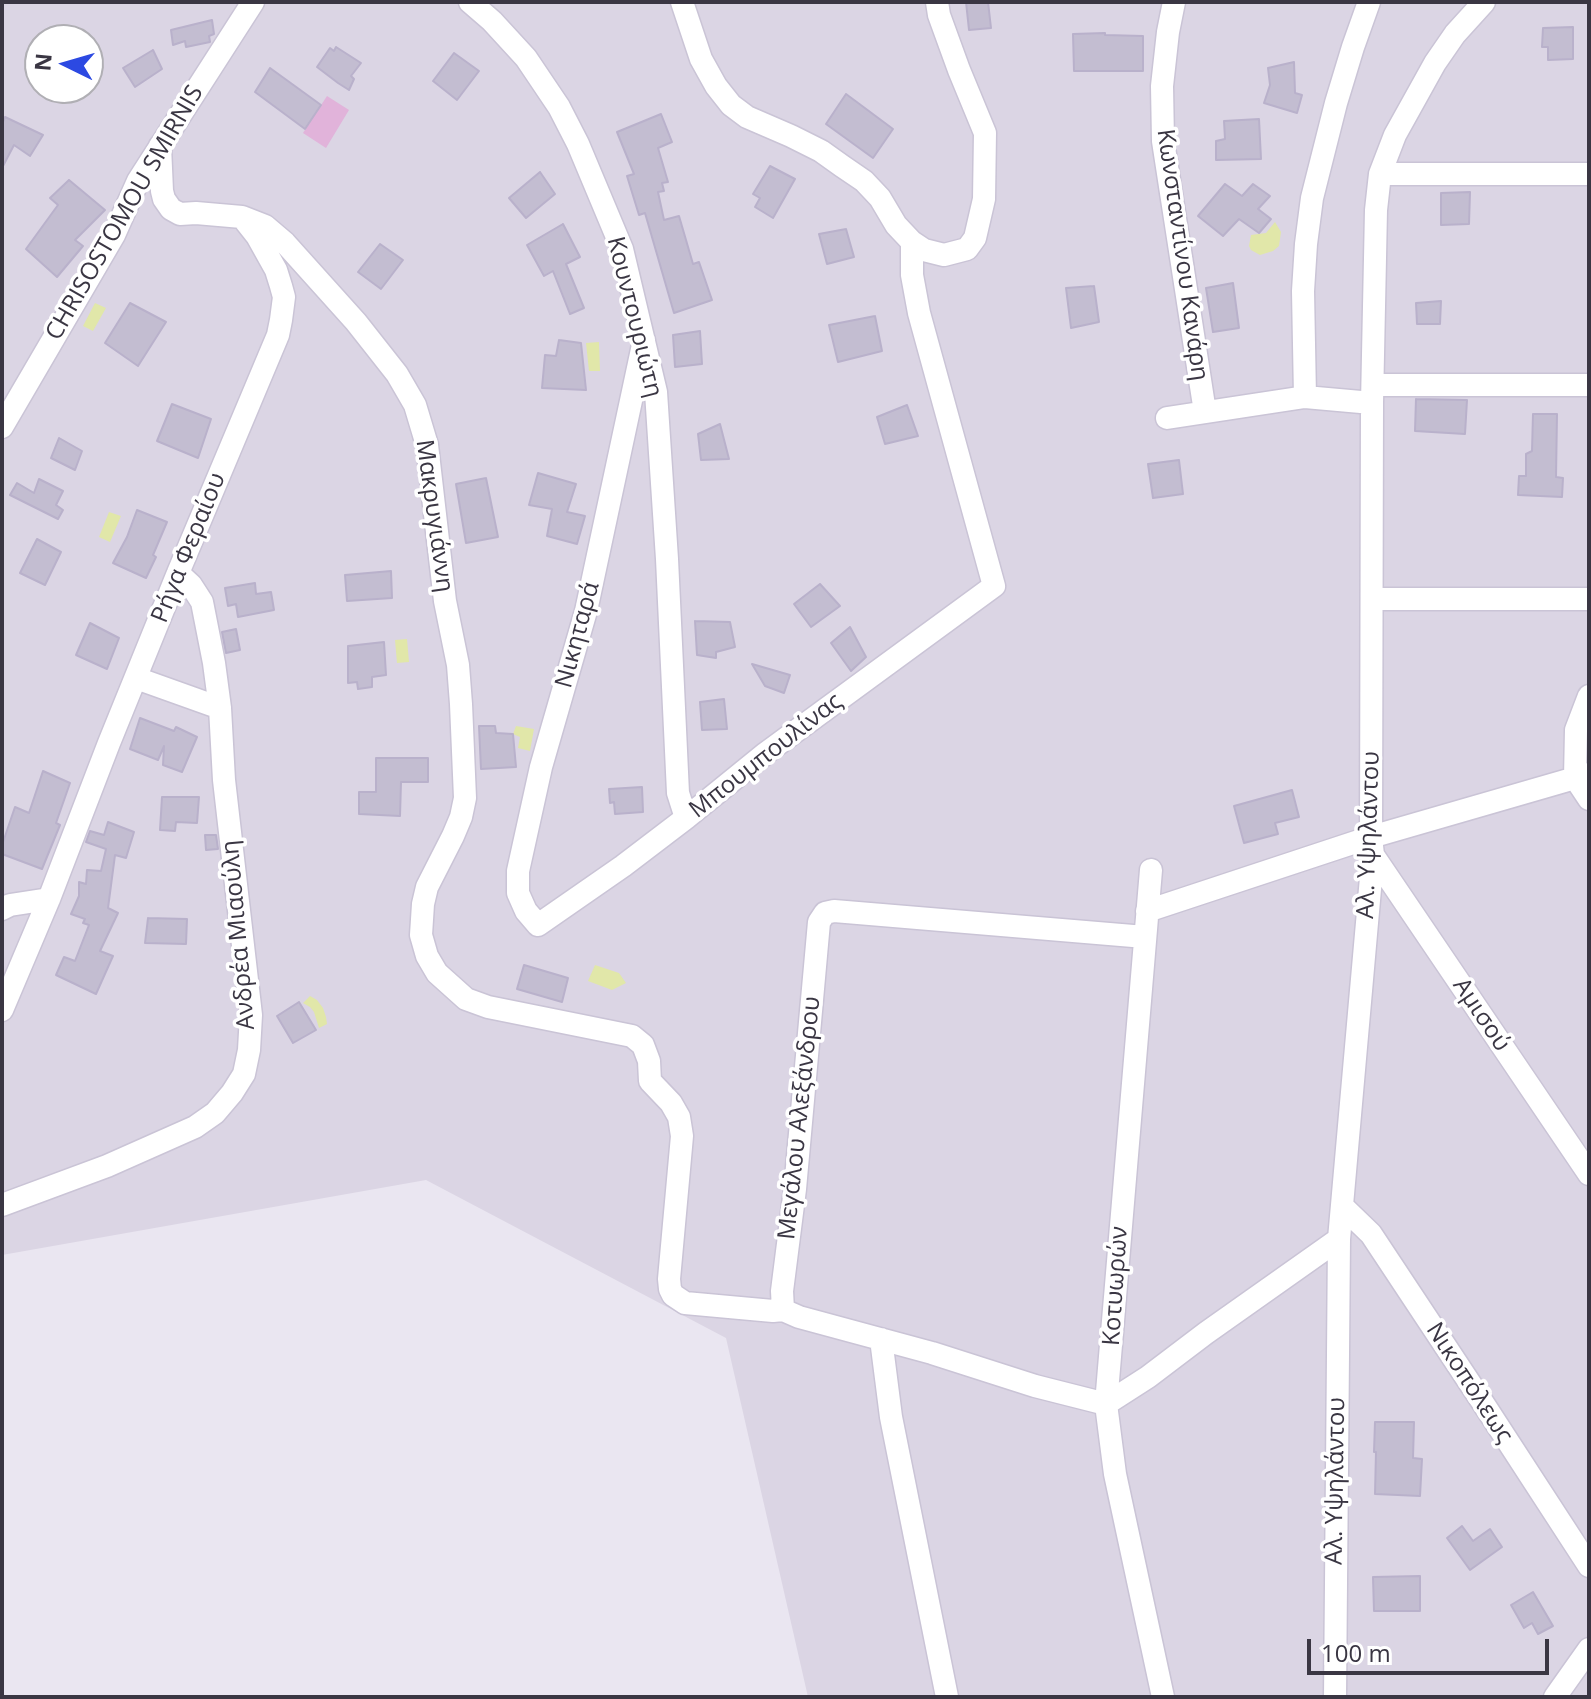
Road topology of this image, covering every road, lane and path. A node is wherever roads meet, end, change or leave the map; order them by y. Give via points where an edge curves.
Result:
1 (253, 2) edge
2 (470, 2) edge
3 (682, 2) edge
4 (937, 2) edge
5 (1174, 2) edge
6 (1369, 2) edge
7 (1484, 2) edge
8 (160, 146) junction
9 (1380, 174) junction
10 (1589, 174) edge
11 (242, 217) junction
12 (912, 242) junction
13 (644, 340) junction
14 (1589, 385) edge
15 (1373, 394) junction
16 (1305, 397) junction
17 (1205, 412) junction
18 (1167, 418) dead end
19 (2, 427) edge
20 (178, 573) junction
21 (1372, 599) junction
22 (1589, 599) edge
23 (136, 678) junction
24 (1589, 696) edge
25 (220, 708) junction
26 (1582, 776) edge
27 (1589, 799) edge
28 (686, 818) junction
29 (1372, 846) junction
30 (1151, 870) dead end
31 (49, 899) junction
32 (2, 909) edge
33 (1147, 911) junction
34 (538, 925) joint
35 (1145, 937) junction
36 (2, 1010) edge
37 (1589, 1174) edge
38 (2, 1205) edge
39 (1342, 1206) junction
40 (1339, 1239) junction
41 (783, 1310) junction
42 (881, 1339) junction
43 (1106, 1404) junction
44 (1589, 1566) edge
45 (1589, 1649) edge
46 (947, 1697) edge
47 (1163, 1697) edge
48 (1335, 1697) edge
49 (1555, 1697) edge

1 - 8 street, CHRISOSTOMOU SMIRNIS
2 - 13 street, Κουντουριώτη via 526,58 559,107 622,249
3 - 12 street via 701,59 731,105 821,151 864,181
4 - 12 street via 985,133 984,199 975,238 967,249 935,254
5 - 17 street, Κωνσταντίνου Κανάρη via 1162,86 1163,141
6 - 16 street via 1312,198 1303,291
7 - 9 street, Αλ. Υψηλάντου via 1435,63
8 - 11 street via 162,191 171,209
8 - 19 street, CHRISOSTOMOU SMIRNIS
9 - 10 street
9 - 15 street, Αλ. Υψηλάντου
11 - 20 street, Ρήγα Φεραίου via 276,270 284,297 281,320
11 - 41 street, Μακρυγιάννη via 265,226 285,243 397,374 415,405 427,445 458,665 465,798 427,887 421,919 427,956 437,973 466,999 632,1036 643,1045 650,1081 671,1103 682,1136 669,1279 673,1295 685,1303
12 - 28 street, Μπουμπουλίνας via 919,313 994,586
13 - 28 street, Κουντουριώτη via 656,392 678,793
13 - 34 street, Νικηταρά via 586,611 541,767 518,871 518,893
14 - 15 street
15 - 16 street
15 - 21 street, Αλ. Υψηλάντου
16 - 17 street
17 - 18 street
20 - 23 street, Ρήγα Φεραίου
20 - 25 street, Ανδρέα Μιαούλη via 202,602
21 - 22 street
21 - 29 street, Αλ. Υψηλάντου
23 - 25 street
23 - 31 street, Ρήγα Φεραίου
24 - 26 street via 1576,730
25 - 38 street, Ανδρέα Μιαούλη via 251,1015 244,1074 215,1113 195,1127
26 - 27 street
26 - 29 street
28 - 34 street, Μπουμπουλίνας
29 - 33 street
29 - 37 street, Αμισού
29 - 39 street, Αλ. Υψηλάντου
30 - 33 street, Κοτυωρών
31 - 32 street
31 - 36 street, Ρήγα Φεραίου
33 - 35 street, Κοτυωρών
35 - 41 street, Μεγάλου Αλεξάνδρου via 825,913 819,922
35 - 43 street, Κοτυωρών
39 - 40 street, Αλ. Υψηλάντου
39 - 44 street, Νικοπόλεως via 1371,1234
40 - 43 street
40 - 48 street, Αλ. Υψηλάντου
41 - 42 street
42 - 43 street
42 - 46 street via 891,1417
43 - 47 street, Κοτυωρών via 1115,1474
45 - 49 street

